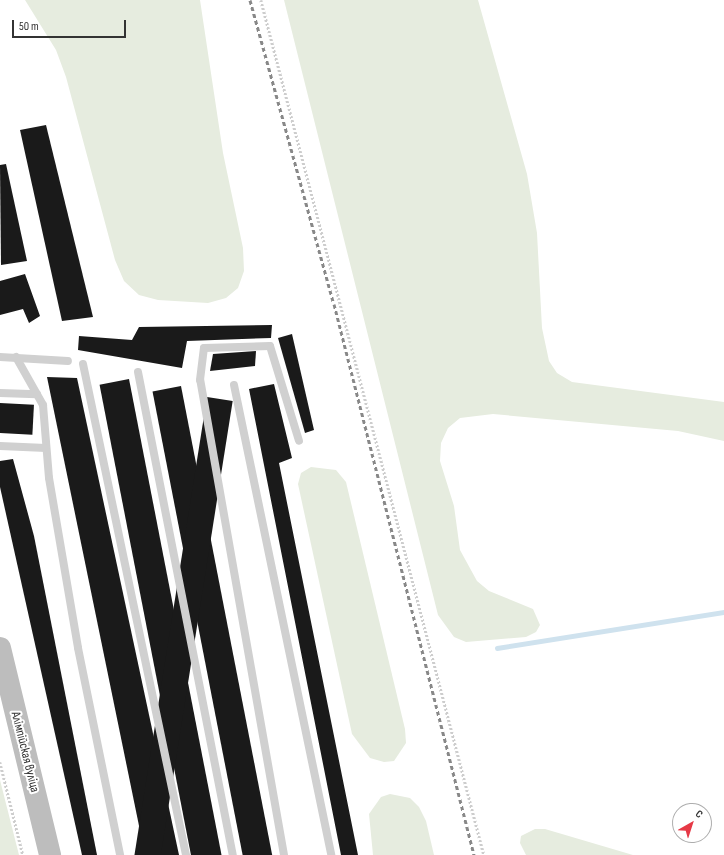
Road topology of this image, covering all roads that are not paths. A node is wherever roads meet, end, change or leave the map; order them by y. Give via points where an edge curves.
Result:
1 (0, 357) edge
2 (16, 358) junction
3 (68, 361) dead end
4 (83, 364) dead end
5 (138, 372) dead end
6 (234, 385) dead end
7 (0, 393) edge
8 (37, 394) junction
9 (299, 441) dead end
10 (0, 446) edge
11 (46, 448) junction
12 (0, 648) edge
13 (50, 855) edge
14 (120, 855) edge
15 (186, 855) edge
16 (233, 855) edge
17 (284, 855) edge
18 (331, 855) edge

1 - 2 lane
2 - 3 lane
2 - 8 lane
4 - 15 lane
5 - 16 lane
6 - 18 lane
7 - 8 lane
8 - 11 lane via 43,405
9 - 17 lane via 270,346 204,348 200,380
10 - 11 lane
11 - 14 lane via 78,648
12 - 13 street, Алімпійская вуліца

